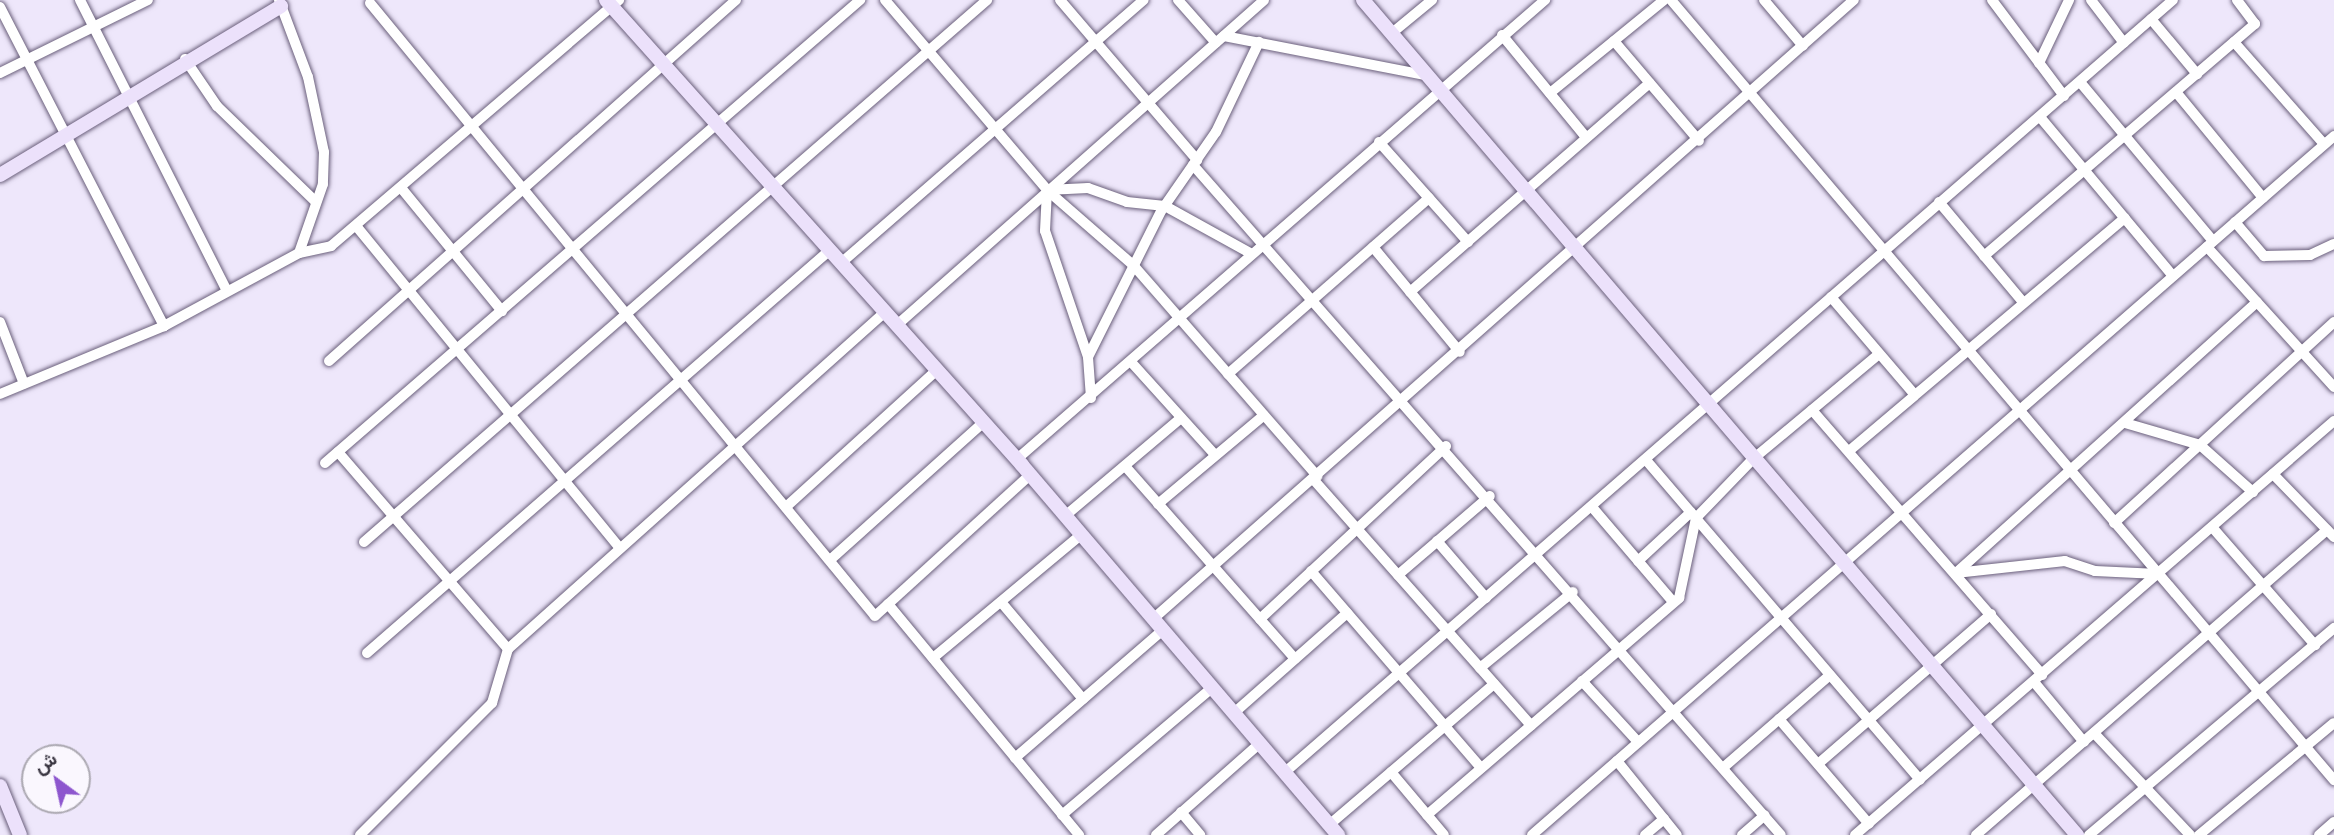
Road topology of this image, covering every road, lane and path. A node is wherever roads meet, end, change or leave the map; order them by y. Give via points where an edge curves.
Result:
1 (80, 0) edge
2 (148, 0) edge
3 (736, 0) edge
4 (860, 0) edge
5 (885, 0) edge
6 (986, 0) edge
7 (1060, 0) edge
8 (1144, 0) edge
9 (1178, 0) edge
10 (1264, 0) edge
11 (1363, 0) edge
12 (1432, 0) edge
13 (1545, 0) edge
14 (1664, 0) edge
15 (1671, 0) edge
16 (1764, 0) edge
17 (1854, 0) edge
18 (1992, 0) edge
19 (2069, 0) edge
20 (2091, 0) edge
21 (2173, 0) edge
22 (2237, 0) edge
23 (371, 1) edge
24 (612, 2) edge
25 (280, 3) edge
26 (0, 7) edge
27 (360, 11) dead end
28 (2151, 19) junction
29 (95, 30) junction
30 (1392, 33) junction
31 (1502, 35) junction
32 (1220, 39) junction
33 (1097, 41) junction
34 (1614, 41) junction
35 (1259, 42) junction
36 (2234, 42) junction
37 (2124, 43) junction
38 (1803, 46) junction
39 (930, 50) junction
40 (185, 59) junction
41 (26, 60) junction
42 (2039, 63) junction
43 (663, 65) junction
44 (0, 73) edge
45 (2197, 74) junction
46 (1435, 82) junction
47 (2080, 82) junction
48 (1650, 83) junction
49 (2176, 92) junction
50 (1550, 93) junction
51 (125, 95) junction
52 (1749, 96) junction
53 (2064, 96) junction
54 (1149, 102) junction
55 (2040, 117) junction
56 (474, 126) junction
57 (718, 126) junction
58 (999, 127) junction
59 (62, 133) junction
60 (2125, 135) junction
61 (1585, 136) junction
62 (2334, 136) edge
63 (1699, 141) junction
64 (1380, 142) junction
65 (2324, 144) junction
66 (1195, 162) junction
67 (2084, 170) junction
68 (0, 176) edge
69 (525, 187) junction
70 (773, 187) junction
71 (402, 189) junction
72 (1047, 190) junction
73 (1527, 190) junction
74 (1429, 198) junction
75 (2263, 198) junction
76 (316, 202) junction
77 (1939, 202) junction
78 (1165, 205) junction
79 (2125, 218) junction
80 (2235, 222) junction
81 (357, 227) junction
82 (1266, 241) junction
83 (1468, 242) junction
84 (2210, 244) junction
85 (2334, 244) edge
86 (576, 247) junction
87 (1373, 247) junction
88 (1578, 249) junction
89 (830, 250) junction
90 (453, 251) junction
91 (1882, 252) junction
92 (299, 253) junction
93 (1252, 254) junction
94 (1984, 256) junction
95 (841, 263) junction
96 (1134, 266) junction
97 (2174, 276) junction
98 (409, 290) junction
99 (227, 291) junction
100 (1410, 292) junction
101 (1831, 297) junction
102 (1316, 298) junction
103 (2023, 302) junction
104 (2257, 302) junction
105 (502, 311) junction
106 (630, 311) junction
107 (885, 312) junction
108 (1180, 319) junction
109 (0, 322) edge
110 (2334, 322) edge
111 (897, 325) junction
112 (164, 326) junction
113 (1965, 349) junction
114 (457, 350) junction
115 (1460, 352) junction
116 (2303, 353) junction
117 (1878, 355) junction
118 (1088, 357) junction
119 (329, 361) dead end
120 (1132, 363) junction
121 (937, 370) junction
122 (1228, 374) junction
123 (683, 378) junction
124 (24, 384) junction
125 (2334, 387) edge
126 (0, 394) edge
127 (1913, 394) junction
128 (1091, 398) junction
129 (1405, 399) junction
130 (1709, 405) junction
131 (1812, 410) junction
132 (2018, 411) junction
133 (511, 415) junction
134 (1264, 415) junction
135 (1181, 418) junction
136 (2334, 421) edge
137 (984, 422) junction
138 (2125, 423) junction
139 (737, 444) junction
140 (2200, 445) junction
141 (1446, 446) junction
142 (1849, 451) junction
143 (338, 452) junction
144 (1215, 455) junction
145 (1017, 459) junction
146 (1753, 459) junction
147 (1646, 460) junction
148 (326, 463) dead end
149 (1125, 466) junction
150 (2071, 473) junction
151 (1030, 474) junction
152 (2273, 474) junction
153 (1315, 478) junction
154 (565, 481) junction
155 (2253, 492) junction
156 (1490, 496) junction
157 (1158, 504) junction
158 (787, 506) junction
159 (1592, 507) junction
160 (1903, 511) junction
161 (1693, 515) junction
162 (1065, 516) junction
163 (393, 517) junction
164 (2114, 523) junction
165 (2212, 527) junction
166 (1357, 528) junction
167 (1082, 534) junction
168 (2331, 534) edge
169 (1437, 541) junction
170 (364, 542) dead end
171 (620, 548) junction
172 (1539, 553) junction
173 (830, 560) junction
174 (1638, 561) junction
175 (1846, 561) junction
176 (1213, 566) junction
177 (1311, 571) junction
178 (1956, 573) junction
179 (2158, 574) junction
180 (1398, 575) junction
181 (449, 582) junction
182 (2263, 585) junction
183 (1573, 592) junction
184 (1486, 598) junction
185 (1001, 602) junction
186 (1673, 602) junction
187 (888, 604) junction
188 (1347, 613) junction
189 (1990, 614) junction
190 (1781, 618) junction
191 (1259, 620) junction
192 (1158, 624) junction
193 (2334, 628) edge
194 (1448, 631) junction
195 (2208, 632) junction
196 (2315, 645) junction
197 (1621, 648) junction
198 (508, 649) junction
199 (367, 653) dead end
200 (933, 658) junction
201 (1294, 659) junction
202 (1931, 663) junction
203 (1480, 668) junction
204 (1400, 673) junction
205 (1829, 675) junction
206 (2038, 678) junction
207 (1582, 681) junction
208 (1494, 684) junction
209 (1212, 688) junction
210 (2260, 693) junction
211 (1083, 699) junction
212 (1675, 710) junction
213 (1234, 713) junction
214 (1779, 719) junction
215 (1868, 719) junction
216 (2334, 723) edge
217 (1531, 725) junction
218 (1984, 725) junction
219 (1445, 726) junction
220 (2094, 733) junction
221 (1638, 742) junction
222 (2084, 742) junction
223 (1260, 743) junction
224 (2306, 747) junction
225 (1015, 758) junction
226 (1617, 761) junction
227 (1818, 764) junction
228 (1724, 767) junction
229 (1481, 768) junction
230 (1284, 772) junction
231 (1391, 772) junction
232 (1920, 780) junction
233 (2334, 780) edge
234 (2035, 785) junction
235 (0, 786) edge
236 (2146, 788) junction
237 (1181, 812) junction
238 (1062, 815) junction
239 (1427, 815) junction
240 (1765, 815) junction
241 (1664, 820) junction
242 (2334, 822) edge
243 (1869, 824) junction
244 (1333, 830) edge
245 (20, 835) edge
246 (360, 835) edge
247 (1079, 835) edge
248 (1156, 835) edge
249 (1200, 835) edge
250 (1444, 835) edge
251 (1532, 835) edge
252 (1645, 835) edge
253 (1677, 835) edge
254 (1742, 835) edge
255 (1781, 835) edge
256 (1856, 835) edge
257 (1976, 835) edge
258 (2077, 835) edge
259 (2089, 835) edge
260 (2190, 835) edge
261 (2199, 835) edge
262 (2319, 835) edge

1 - 29 street
2 - 29 street
3 - 43 street
4 - 57 street
5 - 39 street
6 - 39 street
7 - 33 street
8 - 33 street
9 - 32 street
10 - 32 street
11 - 30 street
12 - 30 street
13 - 31 street
14 - 34 street
15 - 52 street
16 - 38 street
17 - 38 street
18 - 42 street
19 - 42 street
20 - 37 street
21 - 28 street
22 - 36 street via 2255,24
23 - 27 street
23 - 56 street
24 - 43 street
24 - 56 street
25 - 40 street
25 - 76 street via 309,77 324,152
26 - 41 street
28 - 37 street
28 - 45 street
29 - 41 street
29 - 51 street
30 - 46 street
31 - 46 street
31 - 50 street
32 - 35 street
32 - 54 street
33 - 54 street
33 - 58 street
34 - 48 street
34 - 50 street
35 - 46 street
35 - 66 street
36 - 45 street
36 - 65 street
37 - 47 street
38 - 52 street
39 - 58 street
39 - 70 street
40 - 51 street
40 - 76 street via 217,106
41 - 44 street
41 - 59 street
42 - 53 street
43 - 57 street
43 - 69 street
45 - 49 street
46 - 64 street
46 - 73 street
47 - 53 street
47 - 60 street
48 - 61 street
48 - 63 street
49 - 60 street
49 - 75 street
50 - 61 street
51 - 59 street
51 - 99 street
52 - 63 street
52 - 91 street
53 - 55 street
54 - 66 street
54 - 72 street
55 - 67 street
55 - 77 street
56 - 69 street
56 - 71 street
57 - 70 street
57 - 86 street
58 - 72 street
58 - 95 street
59 - 68 street
59 - 112 street
60 - 67 street
60 - 84 street
61 - 73 street
62 - 65 street
63 - 88 street
64 - 74 street
64 - 82 street
65 - 75 street
66 - 78 street
66 - 82 street
67 - 79 street
67 - 94 street
69 - 86 street
69 - 90 street
70 - 89 street
70 - 106 street
71 - 81 street
71 - 90 street
72 - 78 street via 1088,188 1127,202
72 - 96 street
72 - 111 street
72 - 118 street via 1045,231
73 - 83 street
73 - 88 street
74 - 83 street
74 - 87 street
75 - 80 street
76 - 92 street
77 - 91 street
77 - 94 street
78 - 93 street
78 - 96 street
79 - 97 street
79 - 103 street
80 - 84 street
80 - 85 street via 2264,256 2310,255
81 - 92 street via 331,246
81 - 98 street
82 - 93 street
82 - 102 street
83 - 100 street
84 - 97 street
84 - 104 street
86 - 105 street
86 - 106 street
87 - 100 street
87 - 102 street
88 - 115 street
88 - 130 street
89 - 95 street
89 - 123 street
90 - 98 street
90 - 105 street
91 - 101 street
91 - 113 street
92 - 99 street
93 - 108 street
94 - 103 street
95 - 107 street
96 - 108 street
96 - 118 street
97 - 132 street
98 - 114 street
98 - 119 street
99 - 112 street
100 - 115 street
101 - 117 street
101 - 130 street
102 - 122 street
102 - 129 street
103 - 113 street
104 - 116 street
104 - 138 street
105 - 114 street
106 - 123 street
106 - 133 street
107 - 111 street
107 - 139 street
108 - 120 street
108 - 122 street
109 - 124 street
110 - 116 street
111 - 121 street
112 - 124 street
113 - 127 street
113 - 132 street
114 - 133 street
114 - 143 street
115 - 129 street
116 - 125 street
116 - 140 street
117 - 127 street
117 - 131 street
118 - 128 street
120 - 128 street
120 - 135 street
121 - 137 street
121 - 158 street
122 - 134 street
123 - 139 street
123 - 154 street
124 - 126 street
127 - 142 street
128 - 145 street
129 - 141 street
129 - 153 street
130 - 146 street
130 - 147 street
131 - 142 street
131 - 146 street
132 - 150 street
132 - 160 street
133 - 154 street
133 - 163 street
134 - 144 street
134 - 153 street
135 - 144 street
135 - 149 street
136 - 152 street
137 - 145 street
137 - 173 street
138 - 140 street
138 - 150 street
139 - 158 street
139 - 171 street
140 - 155 street
140 - 164 street
141 - 156 street
141 - 166 street
142 - 160 street
143 - 148 street
143 - 163 street
144 - 157 street
145 - 151 street
146 - 161 street
146 - 175 street
147 - 159 street
147 - 161 street
149 - 157 street
149 - 162 street
150 - 164 street
150 - 178 street
151 - 162 street
151 - 187 street
152 - 155 street
152 - 168 street
153 - 166 street
153 - 176 street
154 - 171 street
154 - 181 street
155 - 165 street
156 - 169 street
156 - 172 street
157 - 176 street
158 - 173 street
159 - 172 street
159 - 174 street
160 - 175 street
160 - 178 street
161 - 174 street
161 - 186 street
161 - 190 street
162 - 167 street
163 - 170 street
163 - 181 street
164 - 179 street
165 - 179 street
165 - 182 street
166 - 177 street
166 - 180 street
167 - 185 street
167 - 192 street
168 - 182 street
169 - 180 street
169 - 184 street
171 - 198 street
172 - 183 street
172 - 184 street
173 - 187 street via 875,616
174 - 186 street
175 - 190 street
175 - 202 street
176 - 191 street
176 - 192 street
177 - 188 street
177 - 191 street
178 - 179 street via 2065,561 2095,571
178 - 189 street
179 - 195 street
179 - 206 street
180 - 194 street
181 - 198 street
181 - 199 street
182 - 195 street
182 - 196 street
183 - 197 street
183 - 203 street
184 - 194 street
185 - 200 street
185 - 211 street
186 - 197 street
187 - 200 street
188 - 201 street
188 - 204 street
189 - 202 street
189 - 206 street
190 - 205 street
190 - 212 street
191 - 201 street
192 - 209 street
192 - 211 street
193 - 196 street
194 - 203 street
194 - 204 street
195 - 210 street
195 - 220 street
196 - 210 street
197 - 207 street
197 - 212 street
198 - 246 street via 492,703
200 - 225 street
201 - 213 street
202 - 215 street
202 - 218 street
203 - 208 street
204 - 219 street
204 - 230 street
205 - 214 street
205 - 215 street
206 - 218 street
206 - 222 street
207 - 217 street
207 - 221 street
208 - 217 street
208 - 219 street
209 - 213 street
209 - 238 street
210 - 224 street
210 - 236 street
211 - 225 street
212 - 221 street
212 - 228 street
213 - 223 street
214 - 227 street
214 - 228 street
215 - 227 street
215 - 232 street
216 - 224 street
217 - 229 street
218 - 232 street
218 - 234 street
219 - 229 street
219 - 231 street
220 - 222 street
220 - 236 street
221 - 226 street
222 - 234 street
223 - 230 street
223 - 237 street
224 - 233 street
224 - 261 street
225 - 238 street
226 - 241 street
226 - 251 street
227 - 243 street
228 - 240 street
229 - 239 street
230 - 244 street
231 - 239 street
231 - 244 street
232 - 243 street
234 - 257 street
234 - 258 street
235 - 245 street
236 - 259 street
236 - 260 street
237 - 248 street
237 - 249 street
238 - 247 street
239 - 250 street
240 - 254 street
240 - 255 street
241 - 252 street
241 - 253 street
242 - 262 street
243 - 256 street

